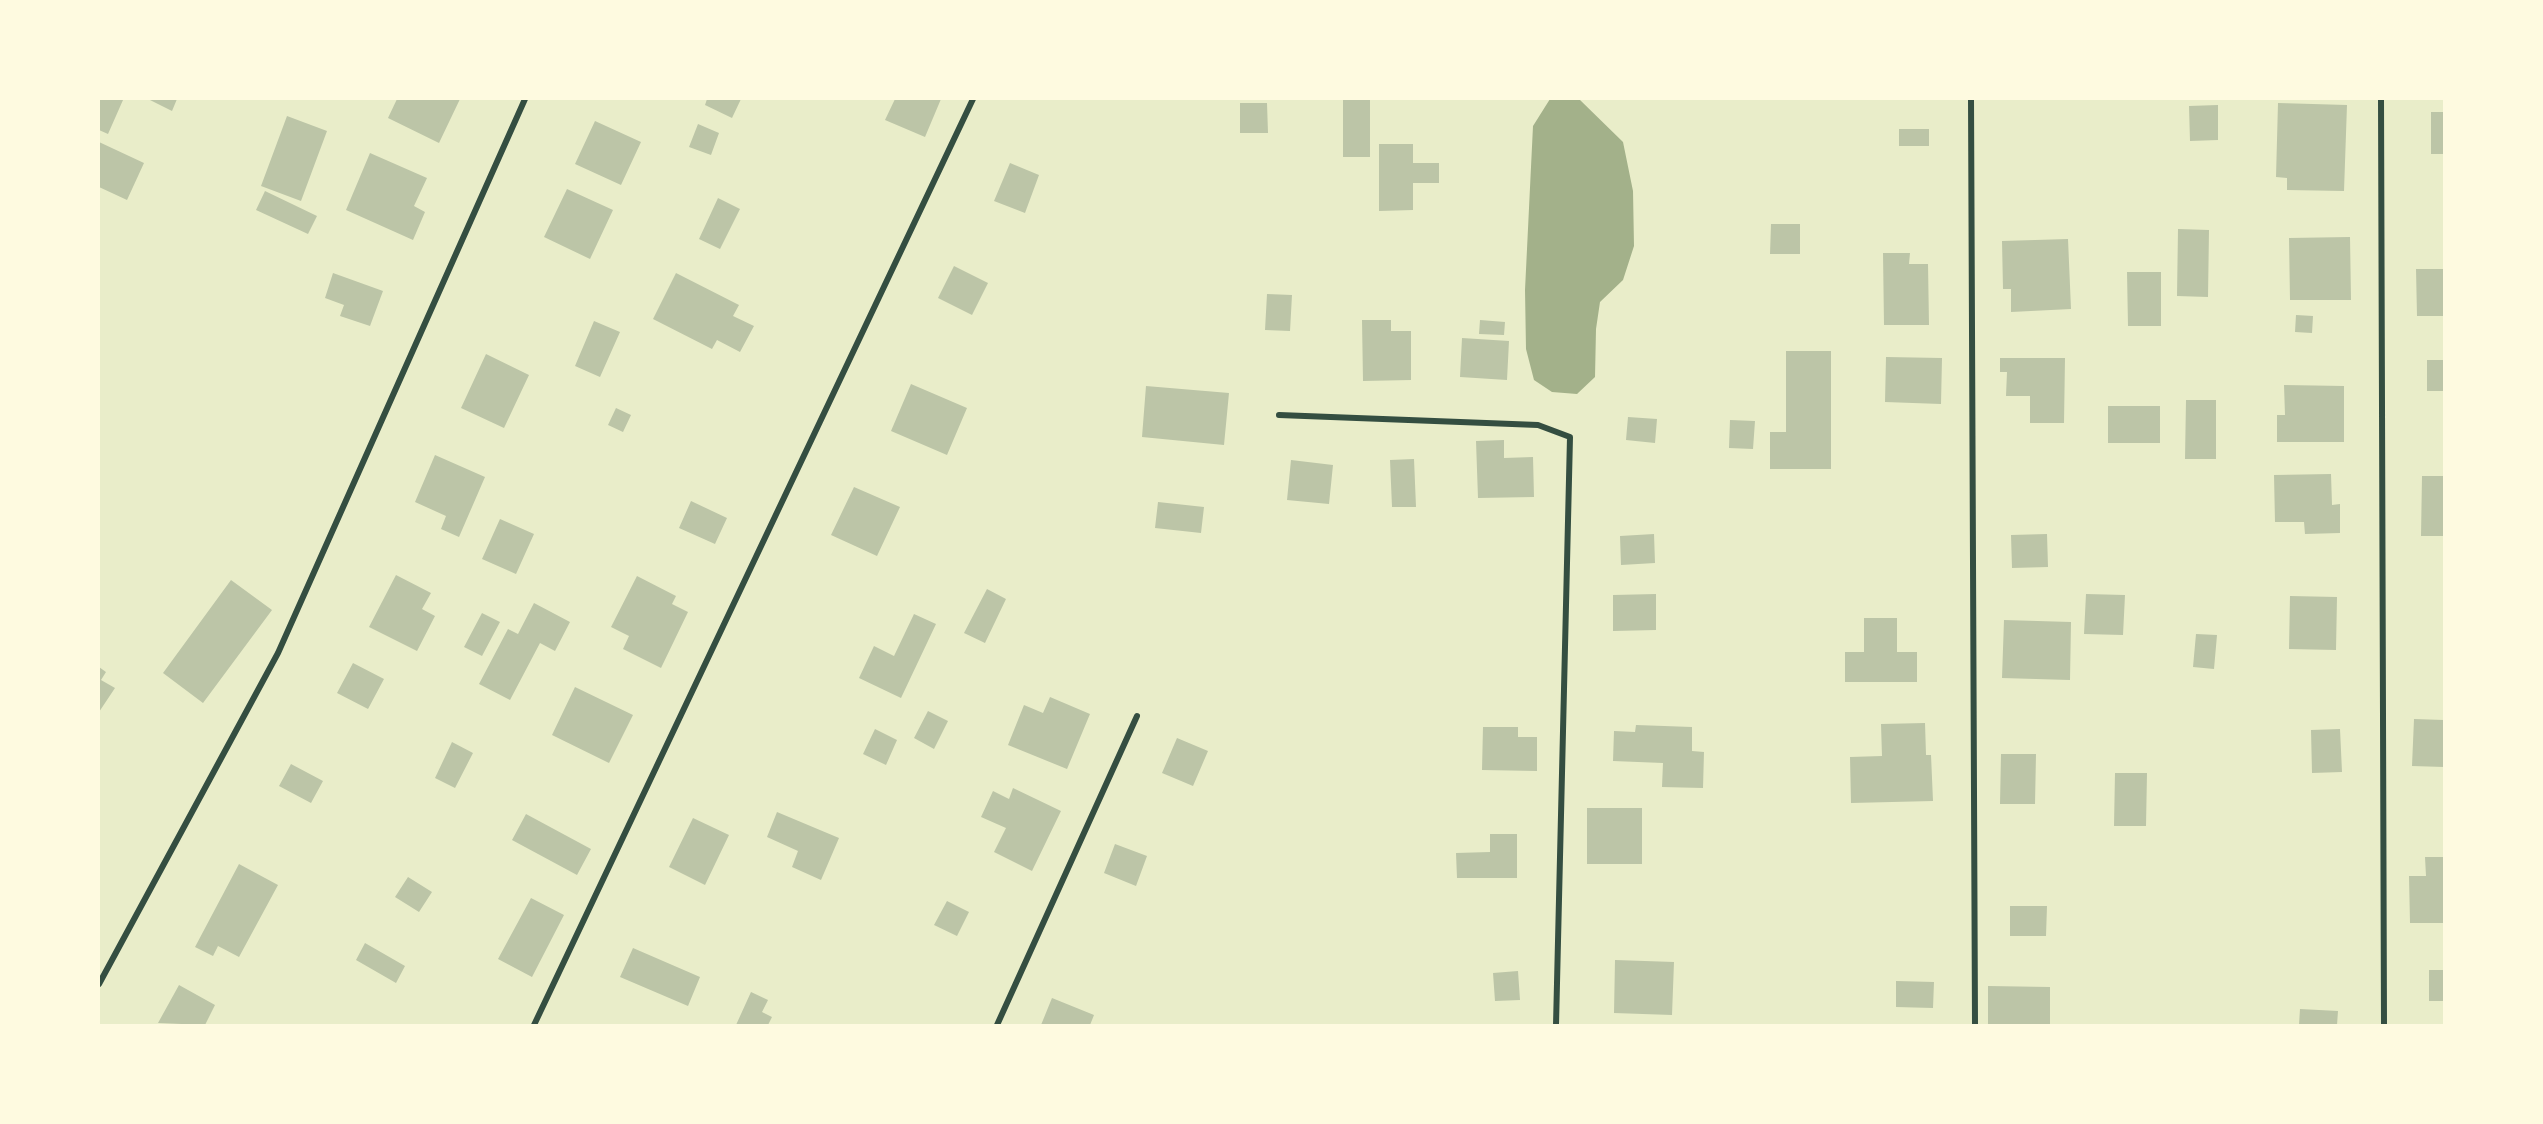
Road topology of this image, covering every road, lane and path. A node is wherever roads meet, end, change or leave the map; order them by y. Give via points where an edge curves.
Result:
1 (525, 99) edge
2 (973, 99) edge
3 (1971, 99) edge
4 (2381, 99) edge
5 (1279, 415) dead end
6 (1137, 716) dead end
7 (99, 984) edge
8 (534, 1025) edge
9 (997, 1025) edge
10 (1556, 1025) edge
11 (1975, 1025) edge
12 (2384, 1025) edge

1 - 7 street via 278,653
2 - 8 street
3 - 11 street
4 - 12 street
5 - 10 street via 1538,425 1570,437
6 - 9 street

